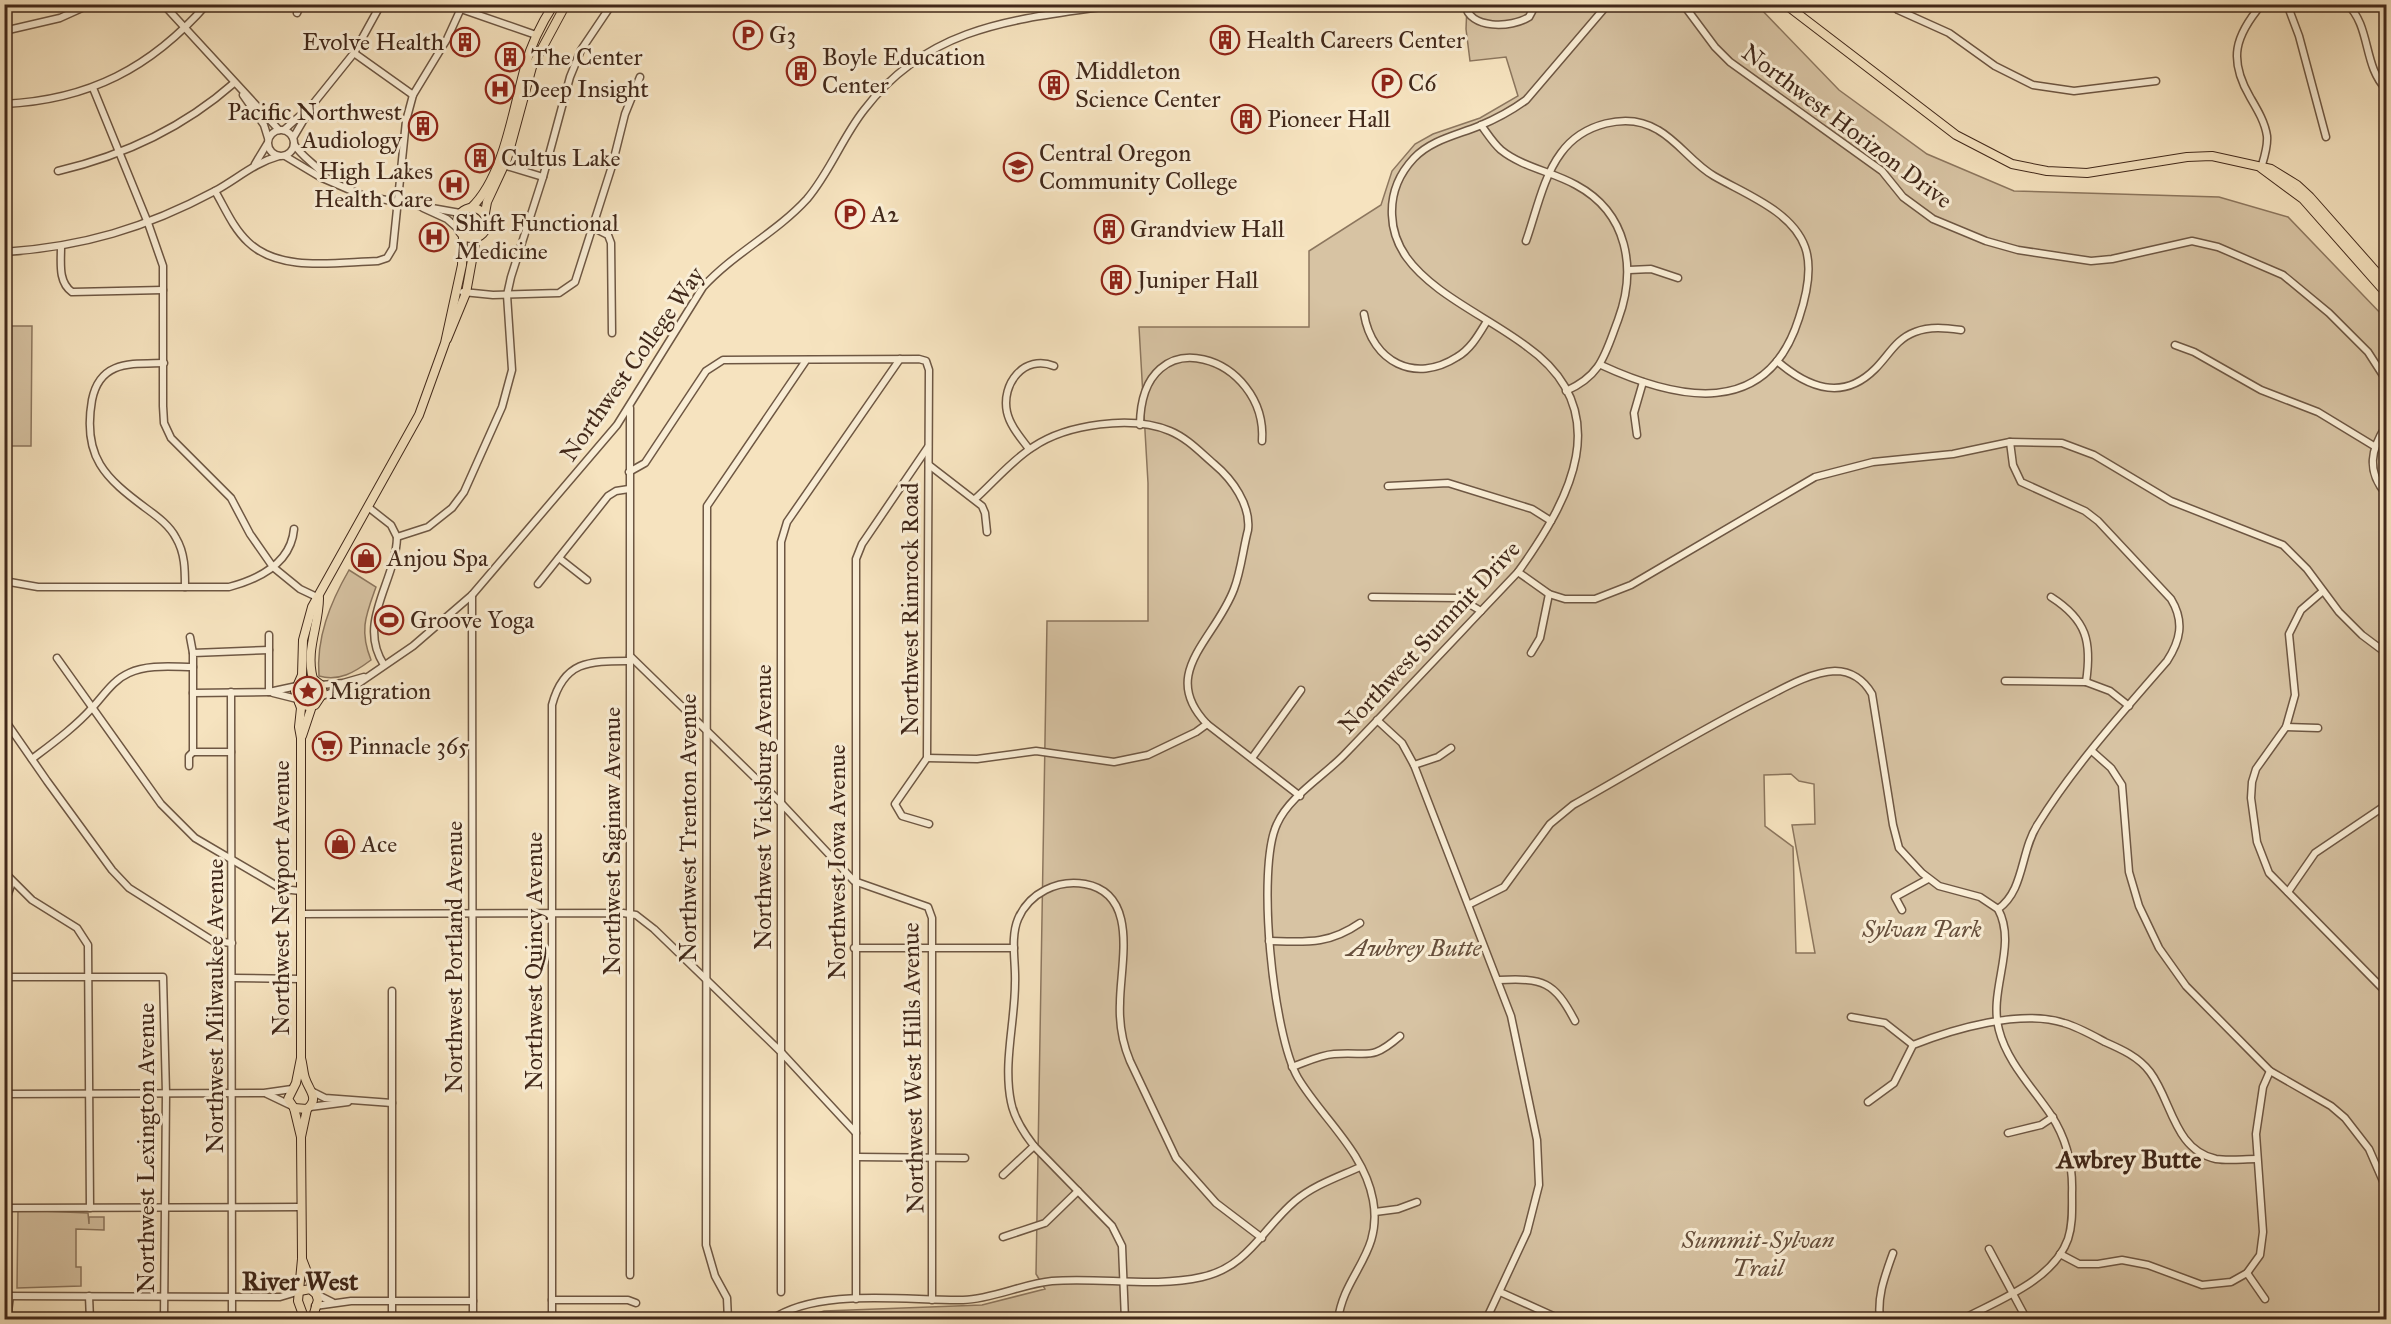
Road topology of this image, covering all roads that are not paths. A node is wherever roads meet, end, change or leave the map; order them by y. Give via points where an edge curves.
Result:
1 (91, 4) edge
2 (163, 4) edge
3 (207, 4) edge
4 (301, 4) edge
5 (381, 4) edge
6 (554, 4) edge
7 (566, 4) edge
8 (612, 4) edge
9 (1122, 4) edge
10 (1464, 4) edge
11 (1536, 4) edge
12 (1608, 4) edge
13 (1683, 4) edge
14 (1785, 4) edge
15 (1892, 4) edge
16 (2262, 4) edge
17 (2287, 4) edge
18 (2347, 4) edge
19 (462, 7) edge
20 (297, 12) dead end
21 (184, 28) junction
22 (4, 30) edge
23 (536, 35) junction
24 (354, 53) junction
25 (640, 77) dead end
26 (2156, 81) dead end
27 (234, 83) junction
28 (93, 88) junction
29 (239, 89) junction
30 (2386, 89) edge
31 (413, 95) junction
32 (4, 104) edge
33 (314, 104) junction
34 (1481, 125) junction
35 (281, 130) junction
36 (2326, 137) dead end
37 (268, 141) junction
38 (294, 141) junction
39 (118, 153) junction
40 (282, 156) junction
41 (501, 164) junction
42 (254, 165) junction
43 (2261, 168) junction
44 (58, 171) dead end
45 (1551, 173) junction
46 (543, 177) junction
47 (327, 179) junction
48 (215, 191) junction
49 (397, 203) junction
50 (417, 206) junction
51 (471, 208) junction
52 (460, 213) junction
53 (485, 213) junction
54 (148, 223) junction
55 (456, 227) junction
56 (594, 228) junction
57 (463, 236) junction
58 (476, 238) junction
59 (1526, 241) dead end
60 (61, 247) junction
61 (4, 252) edge
62 (1629, 270) junction
63 (1678, 278) dead end
64 (2386, 283) edge
65 (163, 290) junction
66 (457, 291) junction
67 (466, 293) junction
68 (2386, 293) edge
69 (507, 295) junction
70 (1364, 314) dead end
71 (1487, 321) junction
72 (1961, 330) dead end
73 (612, 333) dead end
74 (445, 343) junction
75 (2175, 345) dead end
76 (900, 359) junction
77 (1777, 361) junction
78 (805, 362) junction
79 (164, 363) junction
80 (1601, 364) junction
81 (1054, 366) dead end
82 (2386, 380) edge
83 (1643, 382) junction
84 (1566, 391) junction
85 (630, 407) junction
86 (1140, 424) junction
87 (2386, 426) edge
88 (1637, 435) dead end
89 (1262, 441) dead end
90 (2010, 442) junction
91 (2374, 446) junction
92 (928, 447) junction
93 (1029, 449) junction
94 (929, 465) junction
95 (629, 472) junction
96 (1388, 486) dead end
97 (629, 489) junction
98 (2386, 494) edge
99 (975, 499) junction
100 (4, 500) edge
101 (369, 507) junction
102 (1551, 521) junction
103 (294, 529) dead end
104 (987, 532) dead end
105 (397, 537) junction
106 (4, 552) edge
107 (559, 558) junction
108 (273, 567) junction
109 (1518, 572) junction
110 (587, 580) dead end
111 (4, 581) edge
112 (538, 584) dead end
113 (185, 587) junction
114 (2323, 591) junction
115 (1549, 594) junction
116 (472, 595) junction
117 (1372, 597) dead end
118 (2051, 597) dead end
119 (319, 598) junction
120 (1481, 611) junction
121 (269, 634) dead end
122 (190, 637) dead end
123 (269, 650) junction
124 (193, 653) junction
125 (1531, 653) dead end
126 (2386, 653) edge
127 (57, 658) dead end
128 (630, 658) junction
129 (384, 665) junction
130 (194, 667) junction
131 (365, 677) junction
132 (313, 679) junction
133 (2005, 681) dead end
134 (2086, 682) junction
135 (298, 684) junction
136 (321, 685) junction
137 (1301, 690) dead end
138 (231, 692) junction
139 (269, 692) junction
140 (193, 693) junction
141 (322, 696) junction
142 (298, 700) junction
143 (312, 706) junction
144 (2129, 706) junction
145 (92, 708) junction
146 (4, 719) edge
147 (1377, 720) junction
148 (1207, 724) junction
149 (2286, 727) junction
150 (2318, 728) dead end
151 (706, 729) junction
152 (301, 738) junction
153 (1450, 748) dead end
154 (193, 752) junction
155 (231, 752) junction
156 (2093, 752) junction
157 (927, 758) junction
158 (1252, 758) junction
159 (32, 759) junction
160 (1414, 765) junction
161 (189, 766) dead end
162 (1300, 796) junction
163 (781, 803) junction
164 (2386, 805) edge
165 (929, 824) dead end
166 (232, 858) junction
167 (4, 872) edge
168 (1928, 879) junction
169 (854, 881) junction
170 (12, 882) junction
171 (301, 891) junction
172 (2288, 892) junction
173 (1470, 904) junction
174 (1998, 909) junction
175 (1902, 910) dead end
176 (472, 913) junction
177 (552, 913) junction
178 (301, 914) junction
179 (630, 914) junction
180 (1360, 923) dead end
181 (1269, 941) junction
182 (232, 943) junction
183 (854, 948) junction
184 (932, 948) junction
185 (1014, 948) junction
186 (5, 977) edge
187 (89, 977) junction
188 (233, 978) junction
189 (301, 978) junction
190 (1499, 980) junction
191 (706, 981) junction
192 (392, 991) dead end
193 (2386, 992) edge
194 (1851, 1017) dead end
195 (1575, 1021) dead end
196 (1997, 1022) junction
197 (1400, 1036) dead end
198 (1913, 1045) junction
199 (781, 1052) junction
200 (301, 1058) junction
201 (1292, 1067) junction
202 (2270, 1071) junction
203 (293, 1088) junction
204 (311, 1090) junction
205 (165, 1093) junction
206 (264, 1093) junction
207 (6, 1094) edge
208 (89, 1094) junction
209 (233, 1094) junction
210 (352, 1102) junction
211 (1868, 1102) dead end
212 (392, 1103) junction
213 (293, 1107) junction
214 (308, 1108) junction
215 (2053, 1117) junction
216 (856, 1133) junction
217 (2008, 1133) dead end
218 (301, 1137) junction
219 (1034, 1146) junction
220 (857, 1157) junction
221 (933, 1158) junction
222 (964, 1158) dead end
223 (2257, 1159) junction
224 (1360, 1167) junction
225 (1003, 1175) dead end
226 (2386, 1188) edge
227 (1078, 1191) junction
228 (1418, 1202) dead end
229 (233, 1207) junction
230 (301, 1207) junction
231 (6, 1208) edge
232 (90, 1208) junction
233 (165, 1208) junction
234 (1375, 1212) junction
235 (1003, 1237) dead end
236 (1262, 1238) junction
237 (1989, 1249) dead end
238 (1893, 1253) dead end
239 (2060, 1254) junction
240 (302, 1259) junction
241 (2247, 1273) junction
242 (630, 1275) dead end
243 (1124, 1280) junction
244 (300, 1292) junction
245 (315, 1292) junction
246 (781, 1292) dead end
247 (1500, 1292) junction
248 (2012, 1292) junction
249 (164, 1295) junction
250 (7, 1296) edge
251 (89, 1296) junction
252 (232, 1296) junction
253 (285, 1296) junction
254 (856, 1299) junction
255 (2265, 1299) dead end
256 (552, 1300) junction
257 (933, 1300) junction
258 (392, 1301) junction
259 (473, 1301) junction
260 (332, 1302) junction
261 (636, 1303) dead end
262 (301, 1307) junction
263 (314, 1307) junction
264 (6, 1319) edge
265 (1576, 1319) edge
266 (90, 1320) edge
267 (164, 1320) edge
268 (232, 1320) edge
269 (305, 1320) edge
270 (312, 1320) edge
271 (392, 1320) edge
272 (473, 1320) edge
273 (552, 1320) edge
274 (728, 1320) edge
275 (771, 1320) edge
276 (1125, 1320) edge
277 (1338, 1320) edge
278 (1486, 1320) edge
279 (1880, 1320) edge
280 (1961, 1320) edge
281 (2027, 1320) edge

1 - 22 street via 60,18
2 - 21 street
3 - 21 street
4 - 20 street
5 - 24 street
6 - 23 main road
7 - 41 main road via 532,67
8 - 46 street via 581,50 570,77
9 - 85 street, Northwest College Way via 983,27 940,46 906,69 863,111 806,199 779,225 724,265 703,287
10 - 11 street via 1475,21 1512,24 1529,17
12 - 34 street, Northwest Summit Drive via 1536,91 1512,110
13 - 82 street, Northwest Horizon Drive via 1730,62 1882,171 1903,197 1933,219 2018,250 2091,261 2192,241 2218,247 2283,275 2329,312 2368,352
14 - 43 main road via 1956,135 2012,164 2086,173 2212,156
15 - 26 street via 1949,33 1995,66 2033,85 2074,91
16 - 43 street via 2246,23 2236,56 2239,74 2266,130
17 - 36 street
18 - 30 street via 2358,20 2367,54
19 - 23 street
19 - 31 street
21 - 27 street
21 - 28 street via 136,67
23 - 41 main road
24 - 31 street
24 - 33 street
25 - 56 street via 625,114
27 - 29 street
27 - 39 street via 177,124
28 - 32 street via 44,100
28 - 39 street
29 - 35 street
29 - 37 street via 264,125
31 - 49 street via 406,121
33 - 35 street
33 - 38 street
34 - 45 street via 1510,156
34 - 71 street, Northwest Summit Drive via 1438,142 1414,158 1397,183 1391,208 1398,244 1407,259 1420,274
35 - 37 street
35 - 38 street
37 - 40 street via 271,152
37 - 42 street
38 - 40 street via 291,151
38 - 47 street via 301,155
39 - 44 street
39 - 54 street
40 - 42 street
40 - 47 street
41 - 46 street
41 - 51 main road
41 - 53 main road
42 - 48 street
43 - 64 main road via 2271,168 2304,191
43 - 68 main road via 2303,199
45 - 59 street
45 - 62 street via 1575,184 1603,206 1623,241
45 - 77 street via 1571,142 1597,125 1636,122 1661,131 1708,173 1789,221 1803,242 1808,270 1792,341
46 - 69 street
47 - 49 street via 357,194
48 - 49 street via 248,242 267,256 290,262 387,258 393,248
48 - 54 street
49 - 50 street
50 - 52 street
50 - 55 street
51 - 52 main road
51 - 53 main road
52 - 55 main road
53 - 58 main road via 486,227
54 - 60 street
54 - 65 street via 163,266
55 - 57 main road
56 - 69 street via 578,275 566,290
56 - 73 street via 608,235 611,243
57 - 58 main road
57 - 66 main road via 465,248
58 - 67 main road
60 - 61 street
60 - 65 street via 62,278 72,292
62 - 63 street via 1651,269
62 - 80 street via 1625,301
65 - 79 street
66 - 67 street
66 - 74 main road
67 - 69 street
67 - 74 main road
69 - 105 street via 512,370 502,407 464,492 452,508 428,527
70 - 71 street via 1374,344 1388,358 1402,367 1424,370 1459,356
71 - 84 street, Northwest Summit Drive via 1527,346 1545,362
72 - 77 street via 1913,332 1892,347 1866,376 1843,386 1810,385
74 - 101 main road via 419,415
75 - 91 street via 2261,390 2318,412
76 - 78 street
76 - 92 street, Northwest Rimrock Road via 926,361 929,370
76 - 163 street, Northwest Vicksburg Avenue via 787,522 781,542
77 - 83 street via 1750,383 1726,393 1692,395
78 - 95 street via 731,360 711,367 645,463
78 - 151 street, Northwest Trenton Avenue via 707,506
79 - 108 street via 164,423 171,438 231,498
79 - 113 street via 122,364 108,371 94,389 91,440 94,456 110,480 160,519 176,537 183,558
80 - 83 street
80 - 84 street via 1586,381
81 - 93 street via 1040,363 1026,367 1013,377 1006,394 1009,418
83 - 88 street via 1634,413
84 - 102 street, Northwest Summit Drive via 1576,417 1578,453 1570,484
85 - 95 street, Northwest Saginaw Avenue
85 - 116 street, Northwest College Way via 582,470
86 - 89 street via 1140,404 1153,375 1170,363 1206,358 1222,364 1244,388 1263,426
86 - 93 street via 1076,428
86 - 148 street via 1171,431 1190,443 1227,477 1247,511 1248,530 1234,589 1188,669 1190,703
87 - 91 street
90 - 114 street via 2061,443 2094,455 2171,501 2283,545
90 - 115 street via 1953,454 1873,462 1815,477 1609,595 1583,601
90 - 144 street via 2013,465 2021,482 2085,511 2098,521 2175,606 2180,630 2176,648
91 - 98 street via 2372,462
92 - 94 street, Northwest Rimrock Road
92 - 169 street, Northwest Iowa Avenue via 862,544 856,559
93 - 99 street
94 - 99 street
94 - 157 street, Northwest Rimrock Road
95 - 97 street, Northwest Saginaw Avenue
96 - 102 street via 1448,483 1532,509
97 - 107 street via 608,496
97 - 128 street, Northwest Saginaw Avenue
99 - 104 street via 985,513
100 - 106 street
101 - 105 street via 391,525
101 - 119 main road
102 - 109 street, Northwest Summit Drive
103 - 108 street via 293,543
105 - 129 street via 373,631
107 - 110 street
107 - 112 street
108 - 113 street via 249,582 229,587
108 - 119 street via 300,589
109 - 115 street
109 - 120 street, Northwest Summit Drive
111 - 113 street via 38,587
114 - 126 street via 2362,634
114 - 149 street via 2301,610 2289,634 2295,695
115 - 125 street via 1540,638
116 - 129 street, Northwest College Way via 441,624
116 - 176 street, Northwest Portland Avenue
117 - 120 street via 1459,598
118 - 134 street via 2068,608 2084,631 2089,659
119 - 132 main road via 311,641
119 - 135 main road via 306,623
120 - 147 street, Northwest Summit Drive
121 - 123 street
122 - 124 street
123 - 124 street
123 - 139 street
124 - 130 street
127 - 145 street
128 - 151 street, Northwest West Hills Avenue
128 - 177 street, Northwest Quincy Avenue via 578,666 566,674 554,697
128 - 179 street, Northwest Saginaw Avenue
129 - 131 street, Northwest College Way
130 - 140 street
130 - 145 street via 158,667 128,673 109,686
131 - 136 street, Northwest College Way
131 - 141 street, Northwest College Way via 350,688
132 - 135 main road
132 - 136 main road
133 - 134 street
134 - 144 street via 2110,691
135 - 139 street
135 - 142 main road
136 - 141 main road
137 - 158 street
138 - 139 street
138 - 140 street
138 - 155 street, Northwest Milwaukee Avenue
139 - 142 street
140 - 154 street
141 - 143 main road
142 - 143 main road
142 - 152 main road, Northwest Newport Avenue
143 - 152 main road, Northwest Newport Avenue
144 - 156 street
145 - 159 street
145 - 166 street via 160,804 195,838
146 - 159 street
147 - 160 street via 1402,743
147 - 162 street, Northwest Summit Drive
148 - 157 street via 1148,754 1114,762 1036,752 977,759
148 - 158 street
149 - 150 street
149 - 172 street via 2256,768 2251,798 2261,858 2269,873
151 - 163 street, Northwest West Hills Avenue
151 - 191 street, Northwest Trenton Avenue
152 - 171 main road, Northwest Newport Avenue
153 - 160 street via 1438,757
154 - 155 street
154 - 161 street
155 - 166 street, Northwest Milwaukee Avenue
156 - 174 street via 2038,824 2016,888 2010,900
156 - 202 street via 2122,785 2129,872 2139,906 2159,948 2186,986
157 - 165 street, Northwest Rimrock Road via 895,804 902,816
158 - 162 street
159 - 182 street via 129,888 213,941
160 - 173 street
162 - 181 street, Northwest Summit Drive via 1277,822 1272,836
163 - 169 street, Northwest West Hills Avenue
163 - 199 street, Northwest Vicksburg Avenue
164 - 172 street via 2315,853
166 - 171 street via 282,889
166 - 182 street, Northwest Milwaukee Avenue
167 - 170 street
168 - 173 street via 1896,841 1872,694 1860,679 1831,671 1742,708 1568,809 1541,834 1504,887
168 - 174 street via 1953,891 1980,897
168 - 175 street via 1895,897
169 - 183 street, Northwest Iowa Avenue
169 - 184 street, Northwest West Hills Avenue via 928,907
170 - 186 street via 6,900
170 - 187 street via 84,935 90,955
171 - 178 main road, Northwest Newport Avenue
172 - 193 street
173 - 190 street
174 - 196 street via 2006,935
176 - 177 street
176 - 178 street
176 - 259 street, Northwest Portland Avenue
177 - 179 street
177 - 256 street, Northwest Quincy Avenue
178 - 189 main road, Northwest Newport Avenue
179 - 191 street via 644,920
179 - 242 street, Northwest Saginaw Avenue
180 - 181 street via 1338,937 1321,941
181 - 201 street, Northwest Summit Drive
182 - 188 street, Northwest Milwaukee Avenue
183 - 184 street
183 - 216 street, Northwest Iowa Avenue
184 - 185 street
184 - 221 street, Northwest West Hills Avenue
185 - 219 street via 1009,1091 1015,1117
185 - 236 street via 1017,920 1029,900 1044,891 1066,883 1087,884 1106,893 1123,927 1120,1023 1130,1061 1176,1158 1215,1203
186 - 187 street
186 - 207 street
187 - 205 street, Northwest Lexington Avenue via 163,977
187 - 208 street
188 - 189 street
188 - 209 street, Northwest Milwaukee Avenue
189 - 200 main road, Northwest Newport Avenue
190 - 195 street via 1544,981 1562,996
190 - 247 street via 1520,1049 1535,1128 1539,1185 1527,1232
191 - 199 street
191 - 274 street, Northwest Trenton Avenue via 706,1245 715,1276 728,1298
192 - 212 street
194 - 198 street via 1885,1023
196 - 198 street
196 - 215 street via 2007,1051
196 - 223 street via 2062,1022 2129,1053 2150,1071 2183,1138 2191,1146 2201,1154 2219,1159
197 - 201 street via 1373,1055 1335,1054
198 - 211 street via 1894,1083
199 - 216 street
199 - 246 street, Northwest Vicksburg Avenue
200 - 203 main road, Northwest Newport Avenue
200 - 204 main road, Northwest Newport Avenue
201 - 224 street, Northwest Summit Drive via 1345,1138
202 - 223 street via 2259,1107
202 - 226 street via 2345,1118 2369,1149
203 - 204 main road via 302,1085
203 - 206 street
203 - 213 main road via 288,1099
204 - 210 street via 325,1098
204 - 214 main road via 314,1100
205 - 208 street
205 - 209 street
205 - 233 street, Northwest Lexington Avenue
206 - 209 street
206 - 213 street
207 - 208 street
207 - 231 street
208 - 232 street
209 - 229 street, Northwest Milwaukee Avenue
210 - 212 street
210 - 214 street
212 - 258 street
213 - 214 main road
213 - 218 main road
214 - 218 main road
215 - 217 street via 2041,1125
215 - 239 street via 2065,1142 2072,1184 2069,1237
216 - 220 street, Northwest Iowa Avenue
218 - 230 main road
219 - 225 street
219 - 227 street
220 - 221 street
220 - 254 street, Northwest Iowa Avenue
221 - 222 street
221 - 257 street, Northwest West Hills Avenue
223 - 241 street via 2263,1232 2260,1255
224 - 234 street, Northwest Summit Drive
224 - 236 street via 1305,1193
227 - 235 street via 1045,1223
227 - 243 street via 1118,1235
228 - 234 street
229 - 230 street
229 - 233 street
229 - 252 street, Northwest Milwaukee Avenue
230 - 240 main road
231 - 232 street
231 - 250 street
232 - 233 street
233 - 249 street, Northwest Lexington Avenue
234 - 277 street, Northwest Summit Drive via 1369,1249 1346,1292
236 - 243 street via 1238,1262 1213,1275
237 - 248 street
238 - 279 street via 1881,1287
239 - 241 street via 2079,1264 2122,1260 2148,1265 2202,1285 2231,1282
239 - 248 street via 2049,1269
240 - 244 main road
240 - 245 main road
241 - 255 street
243 - 257 street via 1050,1281 979,1298
243 - 276 street
244 - 245 main road
244 - 253 street
244 - 262 main road
245 - 260 street
245 - 263 main road
247 - 265 street via 1560,1319
247 - 278 street
248 - 280 street
248 - 281 street
249 - 251 street
249 - 252 street
249 - 267 street, Northwest Lexington Avenue
250 - 251 street
250 - 264 street
251 - 266 street
252 - 253 street
252 - 268 street, Northwest Milwaukee Avenue
253 - 262 street
254 - 257 street
254 - 275 street via 808,1302
256 - 261 street
256 - 273 street, Northwest Quincy Avenue
258 - 259 street
258 - 260 street
258 - 271 street
259 - 272 street, Northwest Portland Avenue
260 - 263 street
262 - 269 main road
263 - 270 main road

